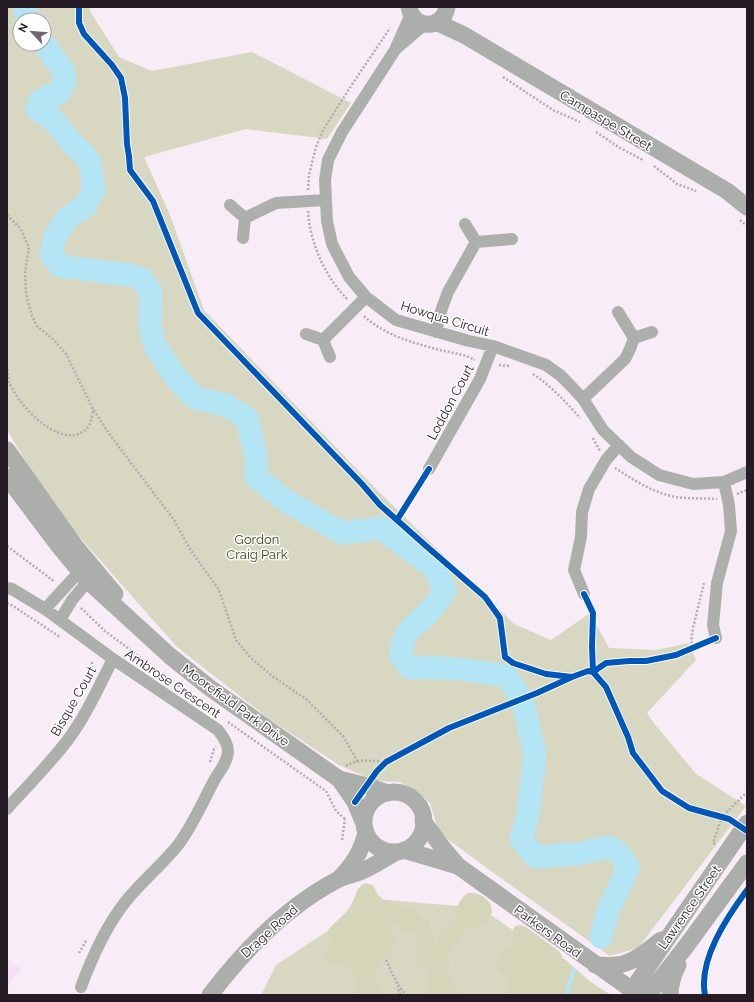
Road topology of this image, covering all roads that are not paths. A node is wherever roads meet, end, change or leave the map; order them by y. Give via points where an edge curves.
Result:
1 (410, 10) edge
2 (439, 16) edge
3 (395, 50) junction
4 (325, 200) junction
5 (230, 205) dead end
6 (742, 212) edge
7 (245, 218) junction
8 (466, 224) dead end
9 (242, 238) dead end
10 (512, 239) dead end
11 (476, 242) junction
12 (366, 297) junction
13 (618, 312) dead end
14 (436, 332) junction
15 (652, 332) dead end
16 (306, 334) dead end
17 (634, 338) junction
18 (323, 340) junction
19 (493, 346) junction
20 (330, 357) dead end
21 (582, 399) junction
22 (619, 445) junction
23 (7, 450) edge
24 (429, 469) dead end
25 (747, 472) edge
26 (7, 477) edge
27 (724, 482) junction
28 (87, 573) junction
29 (7, 588) edge
30 (584, 594) dead end
31 (44, 609) junction
32 (60, 620) junction
33 (716, 638) road end
34 (113, 659) junction
35 (339, 779) junction
36 (388, 793) junction
37 (7, 809) edge
38 (423, 821) junction
39 (745, 826) edge
40 (365, 829) junction
41 (401, 851) junction
42 (747, 864) edge
43 (458, 866) junction
44 (339, 879) junction
45 (671, 933) junction
46 (687, 945) junction
47 (595, 964) junction
48 (81, 987) dead end
49 (635, 993) edge
50 (210, 995) edge
51 (648, 995) edge
52 (670, 995) edge

1 - 2 main road, Campaspe Street via 419,22
1 - 3 street, Howqua Circuit
2 - 3 street, Howqua Circuit
2 - 6 main road, Campaspe Street via 464,35 727,191
3 - 4 street, Howqua Circuit via 342,132 328,160
4 - 7 street via 276,203
4 - 12 street, Howqua Circuit via 332,244 349,276
5 - 7 street
7 - 9 street
8 - 11 street
10 - 11 street
11 - 14 street via 448,292
12 - 14 street, Howqua Circuit via 396,320
12 - 18 street
13 - 17 street
14 - 19 street, Howqua Circuit
15 - 17 street
16 - 18 street
17 - 21 street via 625,359
18 - 20 street
19 - 21 street, Howqua Circuit via 546,365 560,374
19 - 24 street, Loddon Court via 480,379
21 - 22 street, Howqua Circuit via 603,430
22 - 27 street, Howqua Circuit via 631,457 659,475 693,484
22 - 30 street via 606,460 589,489 582,512 581,537 574,570
23 - 28 main road, Moorefield Park Drive via 75,546
25 - 27 street, Howqua Circuit
26 - 28 main road, Moorefield Park Drive via 58,546
27 - 33 street via 731,532 717,583 713,625
28 - 31 street
28 - 32 street
28 - 35 main road, Moorefield Park Drive via 127,609 138,627 210,688
29 - 31 street, Ambrose Crescent
31 - 32 street, Ambrose Crescent
32 - 34 street, Ambrose Crescent
34 - 37 street, Bisque Court via 77,727 50,762
34 - 48 street, Ambrose Crescent via 218,730 228,747 226,762 189,828 178,844 126,901 100,943
35 - 36 main road
35 - 40 main road via 355,802
36 - 38 main road via 405,794 412,799 418,805
36 - 40 main road via 370,804 365,813
38 - 41 main road via 418,838
38 - 43 main road, Parkers Road
39 - 45 main road, Lawrence Street
40 - 41 main road via 370,840 382,850
40 - 44 main road, Drage Road via 363,844 353,864
41 - 43 main road, Parkers Road
41 - 44 main road, Drage Road via 361,872
42 - 46 main road, Lawrence Street
43 - 47 main road, Parkers Road
44 - 50 main road, Drage Road via 313,894 260,937
45 - 47 main road via 626,963
45 - 49 main road, Lawrence Street
46 - 51 main road, Lawrence Street
46 - 52 main road via 671,978
47 - 49 main road, Parkers Road

